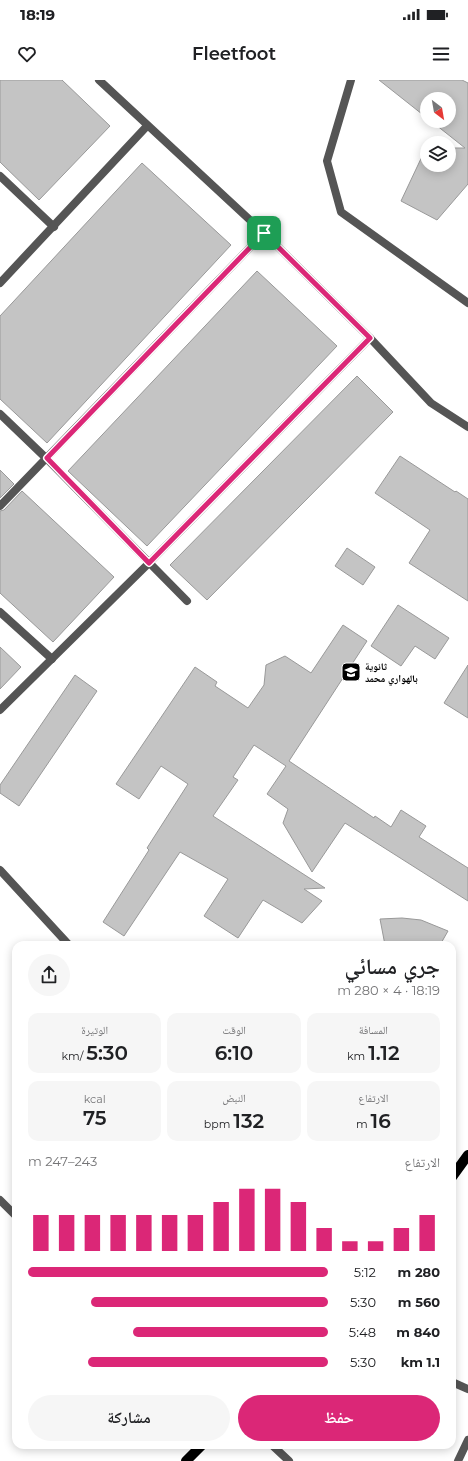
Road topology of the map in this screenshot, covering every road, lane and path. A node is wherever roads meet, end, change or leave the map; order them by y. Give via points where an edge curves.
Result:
1 (99, 80) edge
2 (351, 80) edge
3 (147, 126) junction
4 (0, 176) edge
5 (54, 227) junction
6 (264, 233) junction
7 (0, 283) edge
8 (468, 303) edge
9 (370, 338) junction
10 (0, 414) edge
11 (468, 427) edge
12 (47, 458) junction
13 (0, 506) edge
14 (149, 563) junction
15 (187, 601) dead end
16 (0, 612) edge
17 (52, 659) junction
18 (0, 710) edge
19 (0, 870) edge
20 (65, 941) edge
21 (468, 1155) edge
22 (456, 1172) edge
23 (0, 1200) edge
24 (12, 1212) edge
25 (456, 1384) edge
26 (468, 1389) edge
27 (468, 1440) edge
28 (197, 1449) edge
29 (276, 1449) edge
30 (186, 1461) edge
31 (290, 1461) edge
32 (458, 1461) edge

1 - 3 street
2 - 8 street via 327,161 341,212
3 - 5 street
3 - 6 street
4 - 5 street
5 - 7 street
6 - 9 street
6 - 12 street
9 - 11 street via 431,403
9 - 14 street
10 - 12 street
12 - 13 street
12 - 14 street
14 - 15 street
14 - 17 street
16 - 17 street
17 - 18 street
19 - 20 street
21 - 22 main road
23 - 24 street
25 - 26 street
27 - 32 street
28 - 30 main road
29 - 31 street

